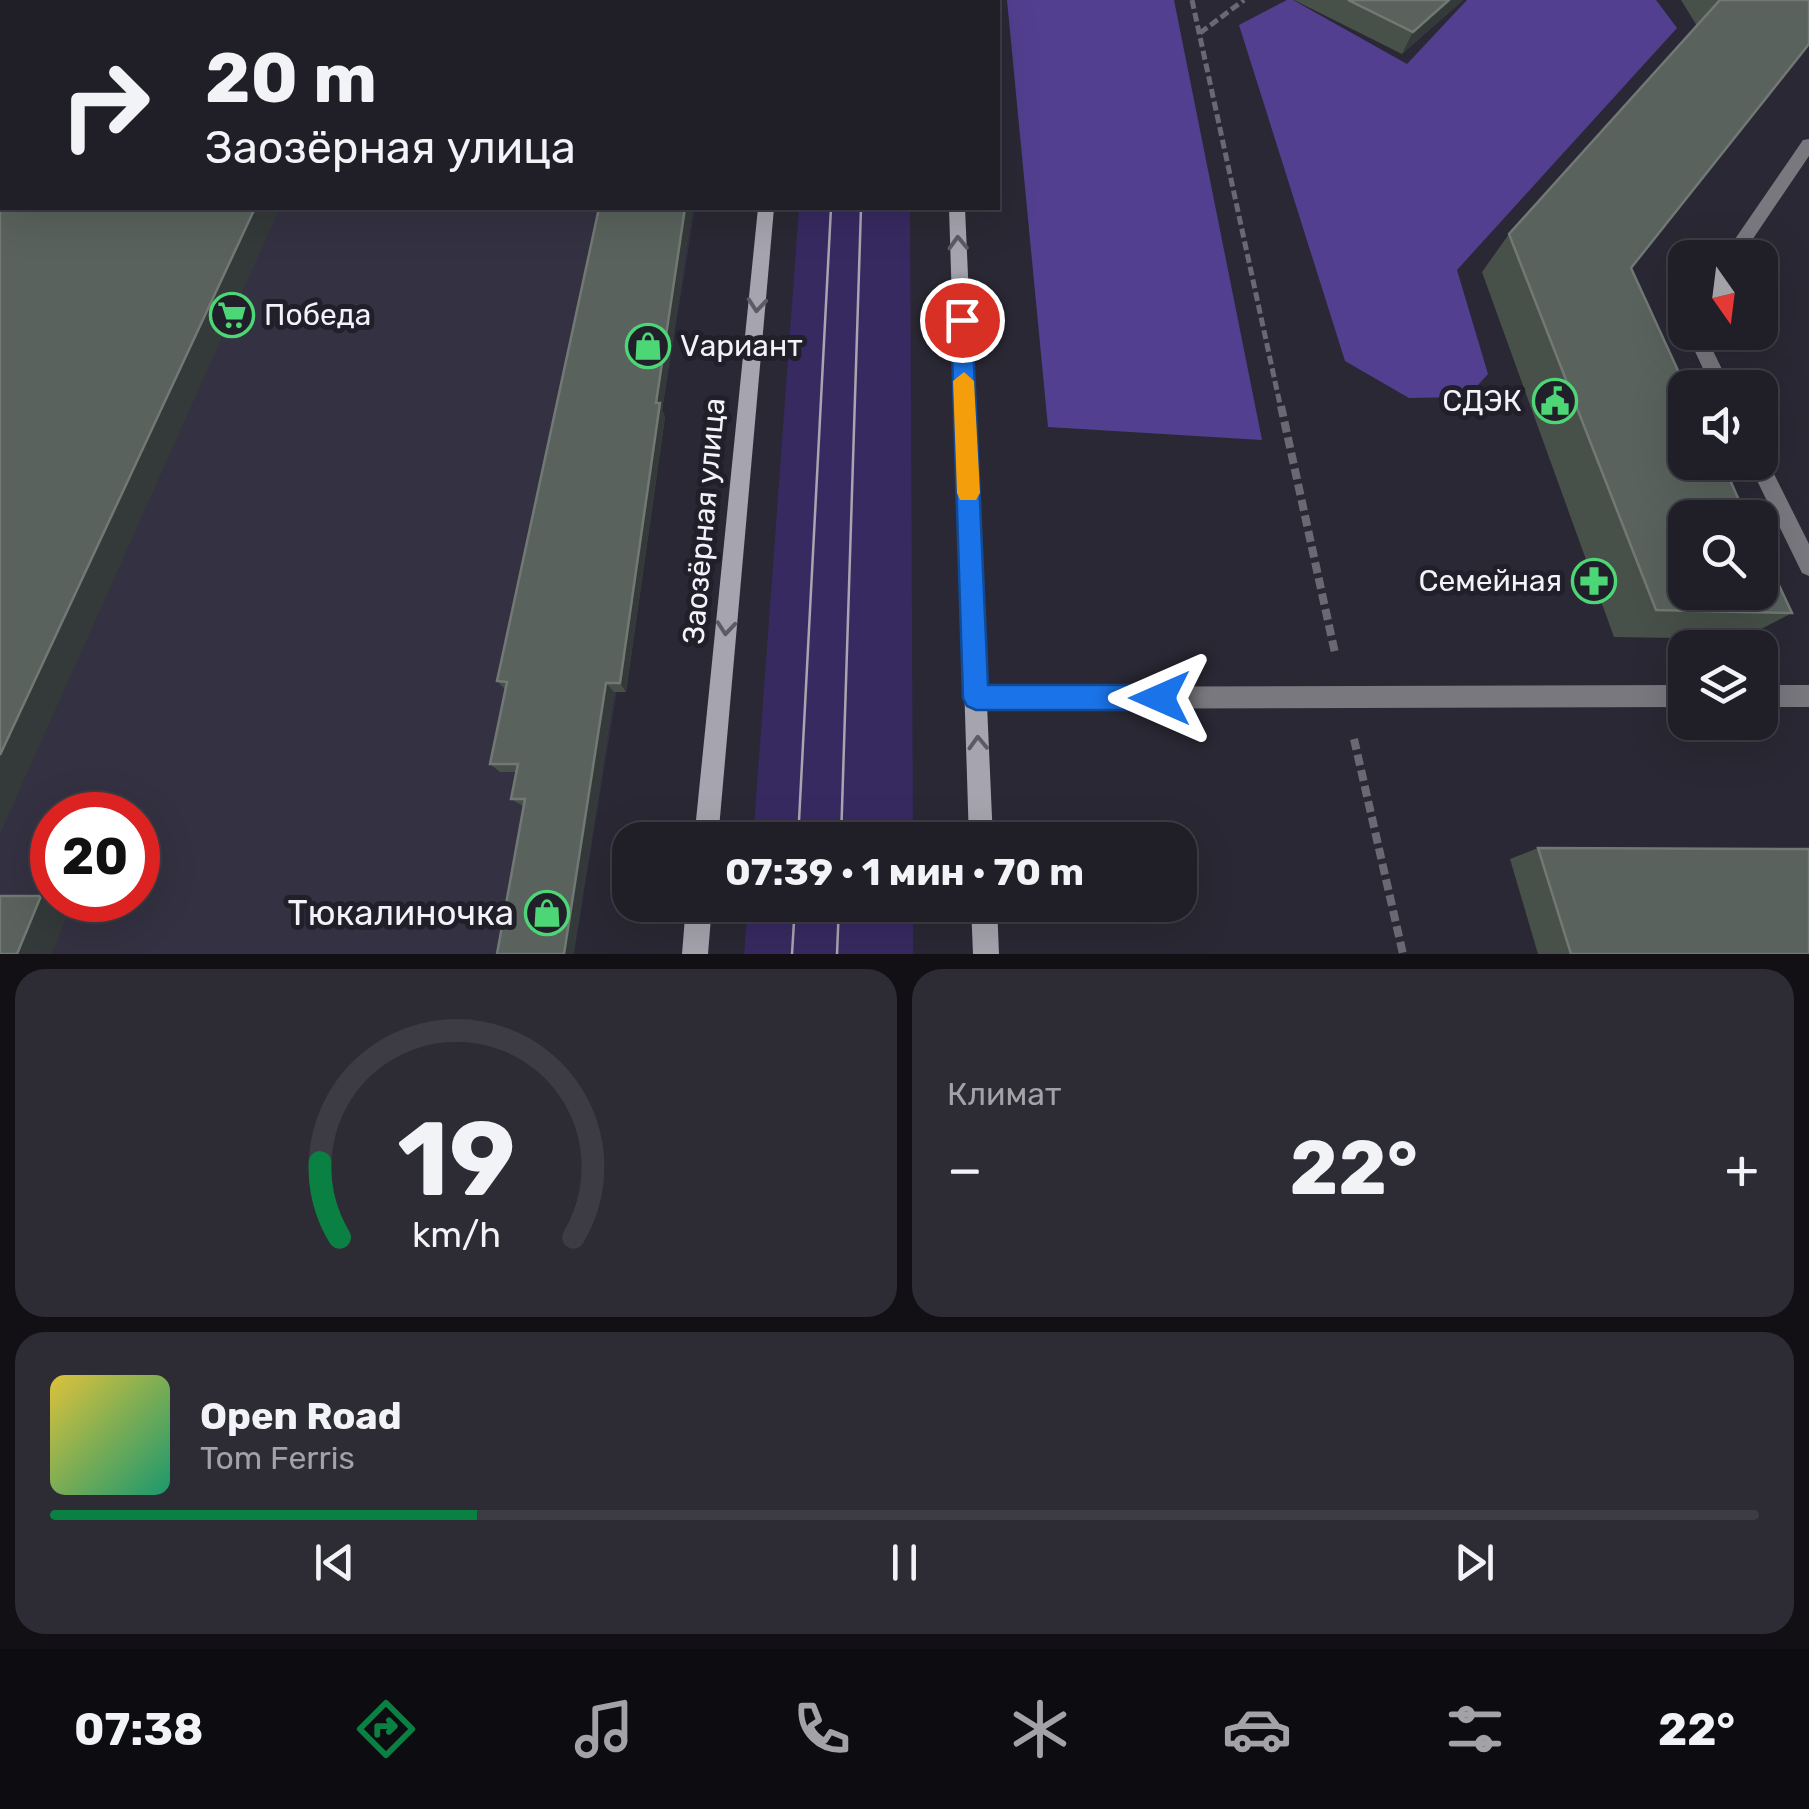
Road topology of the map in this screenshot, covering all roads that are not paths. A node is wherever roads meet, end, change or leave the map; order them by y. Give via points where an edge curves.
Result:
1 (1809, 144) edge
2 (766, 210) edge
3 (957, 210) edge
4 (1742, 240) edge
5 (1767, 480) edge
6 (1809, 566) edge
7 (1668, 696) edge
8 (1778, 696) edge
9 (1809, 696) edge
10 (976, 698) junction
11 (708, 822) edge
12 (981, 822) edge
13 (697, 922) edge
14 (985, 922) edge
15 (694, 954) edge
16 (986, 954) edge

1 - 4 lane
2 -> 11 main road, Заозёрная улица
10 -> 3 main road
5 - 6 lane
7 - 10 lane
8 - 9 lane
12 -> 10 main road
13 - 15 main road
14 - 16 main road

